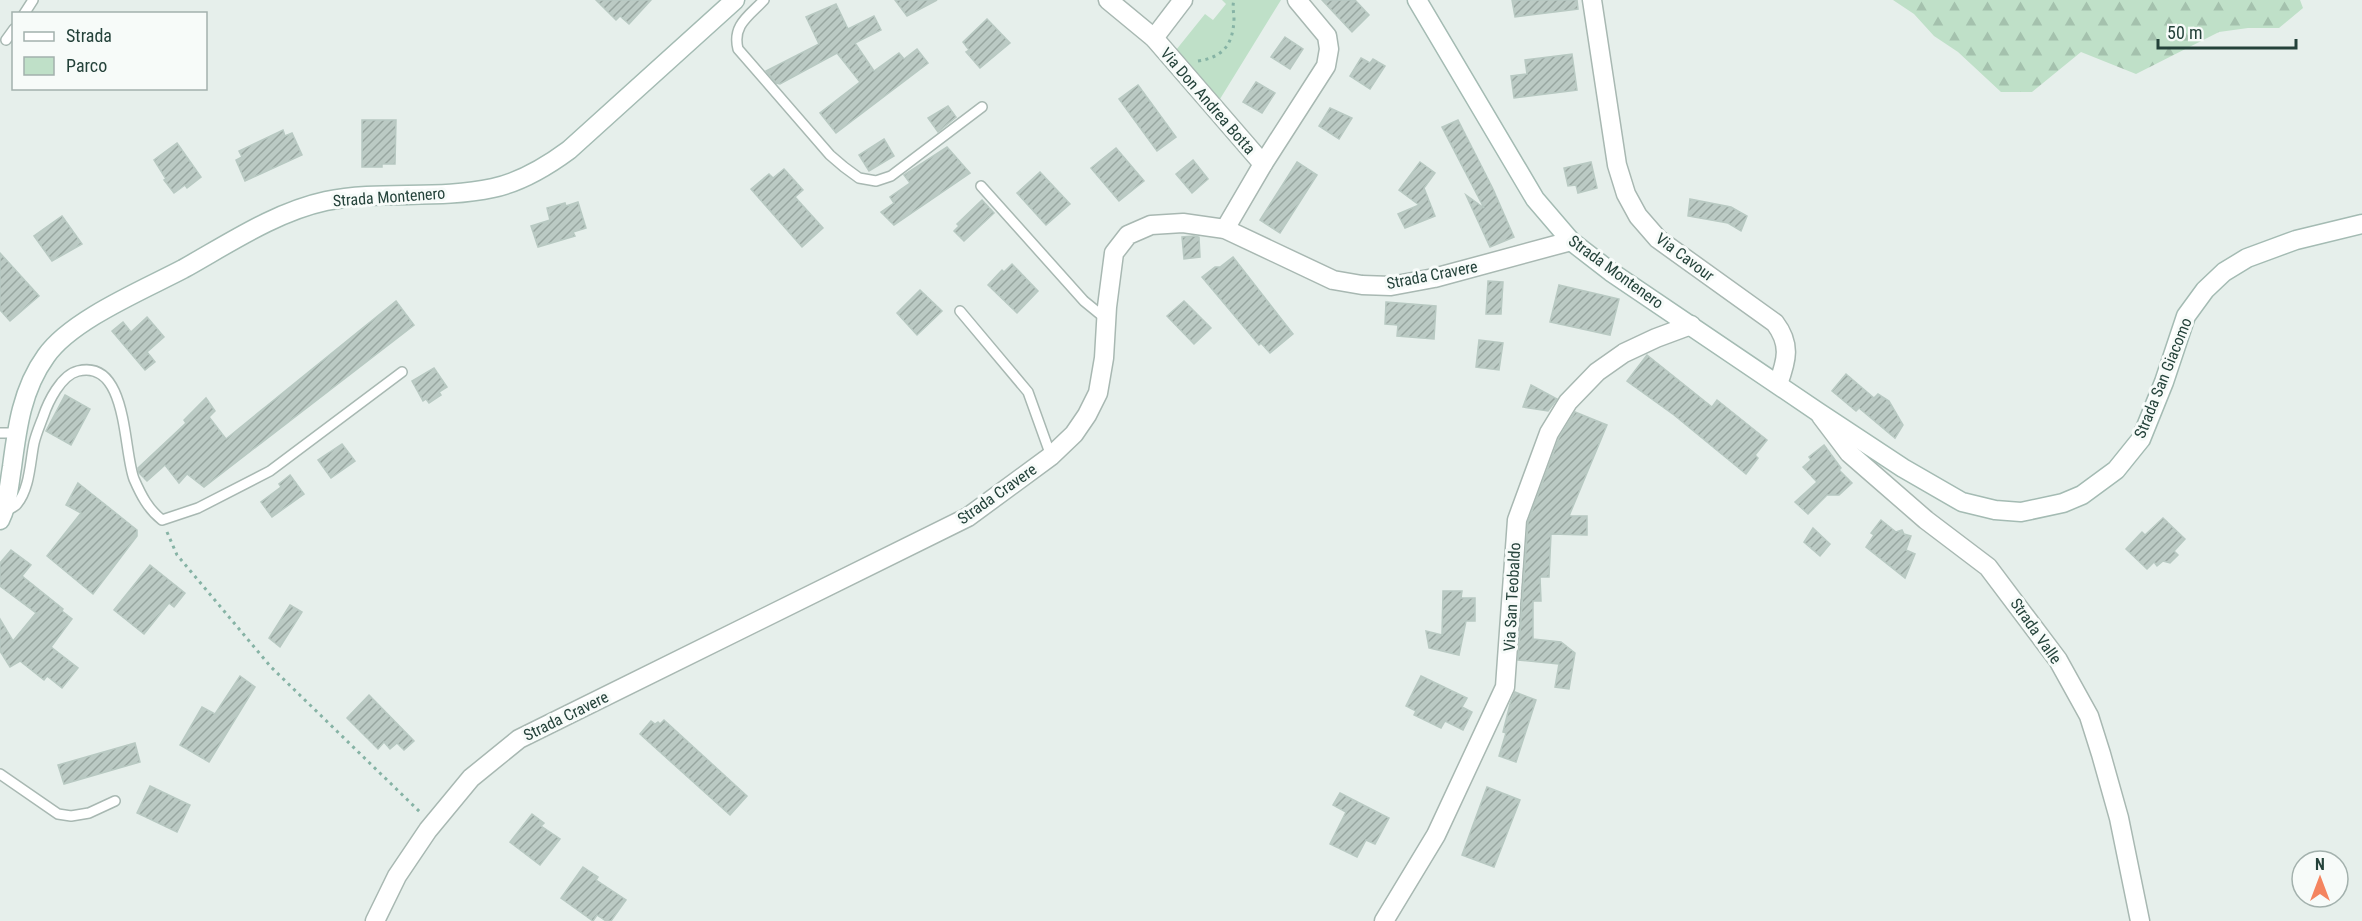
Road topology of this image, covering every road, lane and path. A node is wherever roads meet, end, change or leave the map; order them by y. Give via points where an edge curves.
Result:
1 (735, 0) edge
2 (764, 0) edge
3 (1108, 0) edge
4 (1183, 0) edge
5 (1234, 0) edge
6 (1297, 0) edge
7 (1417, 0) edge
8 (1592, 0) edge
9 (12, 32) edge
10 (1154, 38) junction
11 (6, 40) dead end
12 (1182, 71) junction
13 (982, 107) dead end
14 (1263, 164) junction
15 (981, 186) dead end
16 (2362, 224) edge
17 (1225, 229) junction
18 (1571, 241) junction
19 (960, 311) dead end
20 (1106, 319) junction
21 (1691, 326) junction
22 (402, 372) dead end
23 (1778, 384) junction
24 (1818, 412) junction
25 (8, 433) edge
26 (1051, 456) junction
27 (2, 516) edge
28 (162, 520) junction
29 (0, 774) edge
30 (115, 801) dead end
31 (432, 824) junction
32 (375, 921) edge
33 (1384, 921) edge
34 (2140, 921) edge

1 - 25 street, Strada Montenero via 569,150 531,174 492,188 457,193 358,196 313,205 283,215 100,313 63,337 47,354
2 - 13 lane via 738,28 738,49 830,155 859,178 876,181 891,176
3 - 10 street, Via Don Andrea Botta
4 - 10 street, Via Don Andrea Botta
5 - 12 path via 1232,32 1225,49 1214,58 1192,63
6 - 14 street, Via Don Andrea Botta via 1327,36 1326,66
7 - 18 street, Strada Montenero via 1535,199
8 - 23 street, Via Cavour via 1617,165 1626,194 1658,239 1775,323 1784,334 1786,362
9 - 11 lane
10 - 12 street, Via Don Andrea Botta
12 - 14 street, Via Don Andrea Botta
14 - 17 street, Via Don Andrea Botta
15 - 20 lane via 1084,301
16 - 24 street, Strada San Giacomo via 2296,240 2247,258 2224,272 2186,316 2141,439 2116,470 2082,495 2063,503 2021,512 1962,502
17 - 18 street, Strada Cravere via 1333,280 1362,285 1391,286 1434,278
17 - 20 street, Strada Cravere via 1183,223 1151,225 1128,235 1114,253
18 - 21 street, Strada Montenero
19 - 26 lane via 1028,392
20 - 26 street, Strada Cravere via 1098,393 1074,434
21 - 23 street, Strada Montenero
21 - 33 street, Via San Teobaldo via 1624,353 1597,372 1568,402 1549,433 1517,520 1505,687 1437,835
22 - 28 lane via 270,471 198,508
23 - 24 street, Strada San Giacomo
24 - 34 street, Strada Valle via 1850,453 1926,520 1988,567 2058,660 2089,716 2101,754
25 - 27 street, Strada Montenero via 8,498
26 - 31 street, Strada Cravere via 968,517 519,739 471,778
27 - 28 lane via 17,504 27,482 45,411 63,381 74,371 88,369 101,374 112,386 133,477 149,510
28 - 31 path via 177,555 271,667
29 - 30 lane via 58,814 89,813
31 - 32 street, Strada Cravere via 397,876

